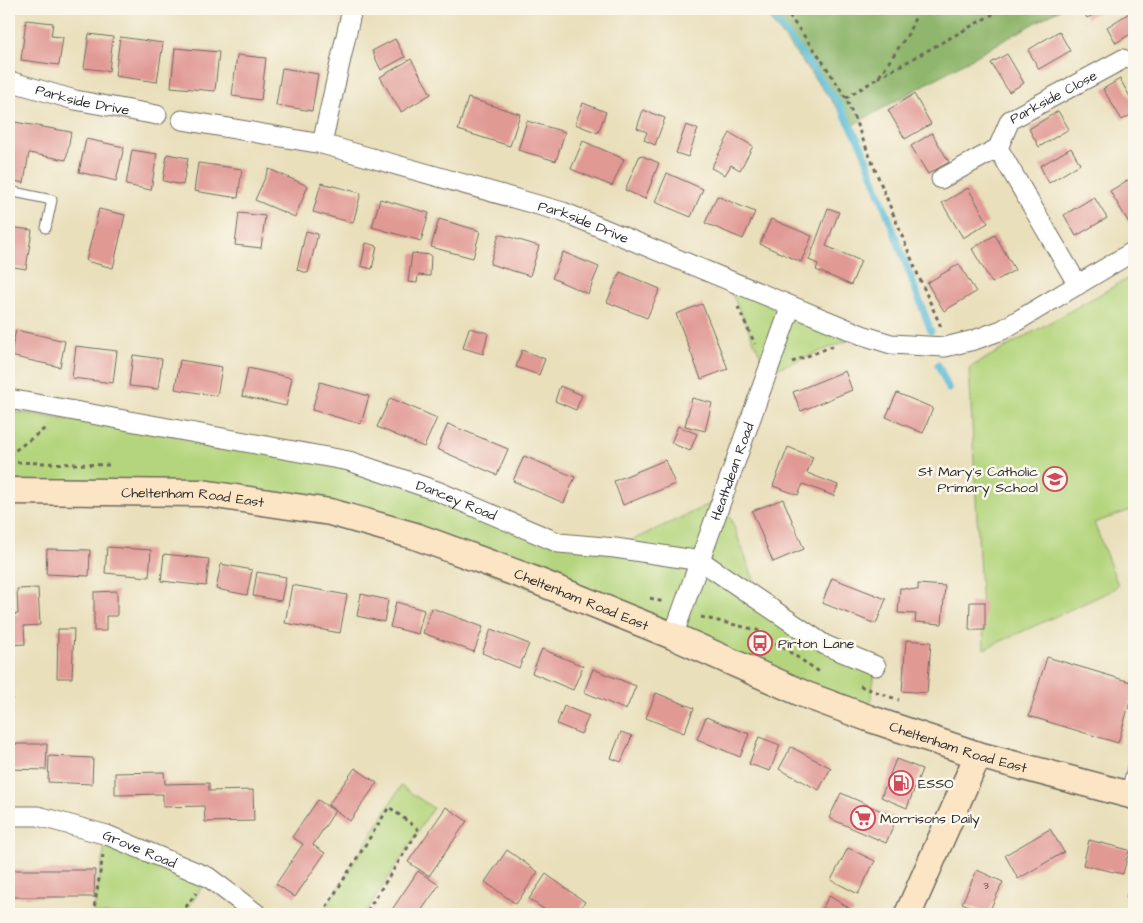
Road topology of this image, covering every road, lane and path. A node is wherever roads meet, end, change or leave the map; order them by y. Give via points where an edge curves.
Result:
1 (352, 9) edge
2 (784, 9) edge
3 (918, 9) edge
4 (1002, 9) edge
5 (1123, 59) dead end
6 (878, 78) junction
7 (9, 81) edge
8 (846, 98) junction
9 (157, 115) dead end
10 (182, 120) dead end
11 (322, 144) junction
12 (998, 148) junction
13 (941, 179) dead end
14 (9, 191) edge
15 (46, 228) dead end
16 (1134, 251) edge
17 (1078, 285) junction
18 (792, 306) junction
19 (945, 347) junction
20 (9, 399) edge
21 (70, 411) junction
22 (9, 455) edge
23 (9, 491) edge
24 (701, 561) junction
25 (673, 636) junction
26 (876, 666) dead end
27 (978, 755) junction
28 (1134, 760) edge
29 (1130, 795) edge
30 (9, 816) edge
31 (107, 835) junction
32 (93, 914) edge
33 (257, 914) edge
34 (322, 914) edge
35 (366, 914) edge
36 (908, 914) edge

1 - 11 street
2 - 8 path
3 - 6 path via 908,34
4 - 6 path
5 - 12 street, Parkside Close via 1010,120
6 - 8 path
7 - 9 street, Parkside Drive via 75,100
8 - 19 path via 943,330
10 - 11 street, Parkside Drive
11 - 18 street, Parkside Drive via 563,212
12 - 13 street
12 - 17 street
14 - 15 lane via 52,200
16 - 17 street
17 - 19 street, Parkside Drive via 1002,330
18 - 19 street, Parkside Drive via 891,344
18 - 24 street, Heathdean Road
20 - 21 street, Dancey Road
21 - 22 path
21 - 24 street, Dancey Road via 349,461 437,491 559,544 615,548
23 - 25 main road, Cheltenham Road East via 202,492 330,512 424,539
24 - 25 street, Heathdean Road
24 - 26 street, Dancey Road via 825,645
25 - 27 main road, Cheltenham Road East via 806,694
27 - 29 main road, Cheltenham Road East
27 - 36 main road
28 - 29 lane
30 - 31 street, Grove Road via 38,816
31 - 32 path
31 - 33 street, Grove Road via 208,877
34 - 35 path via 389,807 419,830

